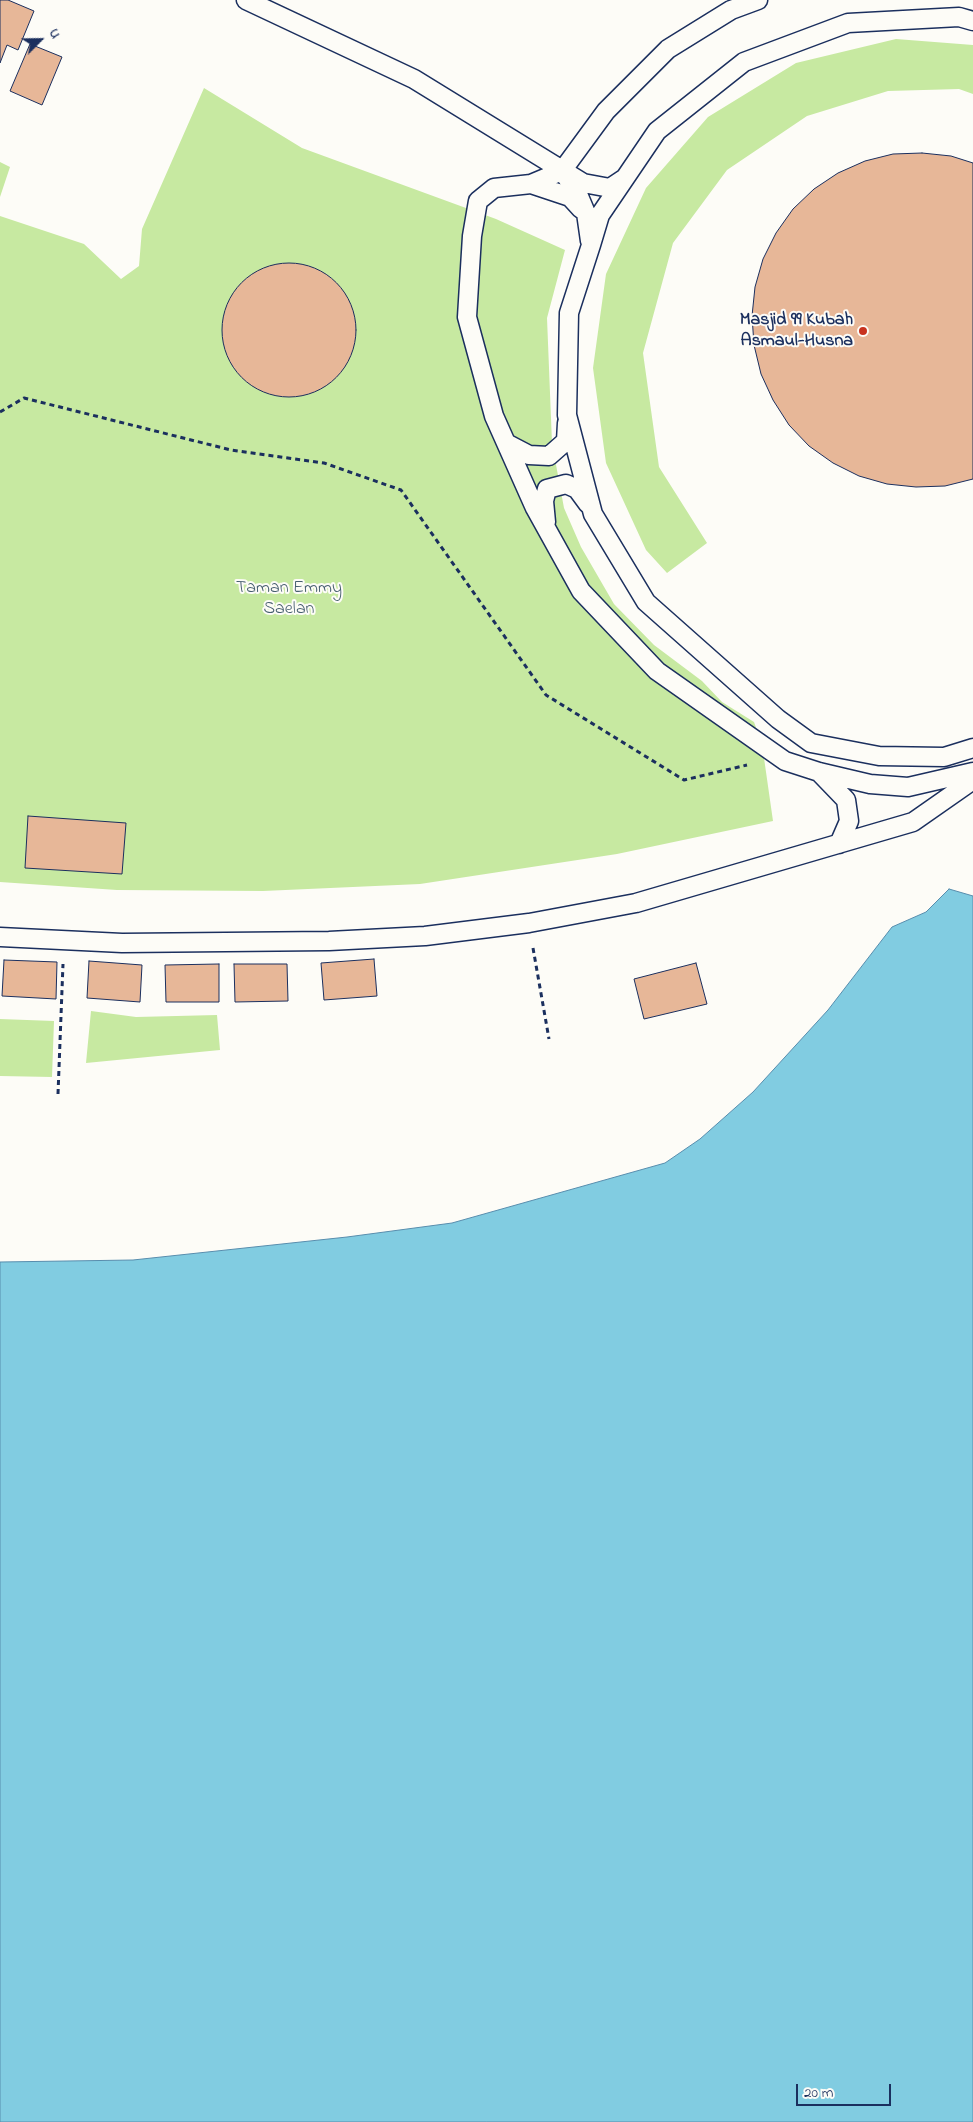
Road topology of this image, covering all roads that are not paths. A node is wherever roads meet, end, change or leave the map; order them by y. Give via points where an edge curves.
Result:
1 (246, 0) edge
2 (758, 0) edge
3 (973, 21) edge
4 (580, 146) junction
5 (562, 171) junction
6 (626, 177) junction
7 (583, 183) junction
8 (532, 184) junction
9 (586, 213) junction
10 (590, 245) junction
11 (568, 420) junction
12 (506, 443) junction
13 (591, 508) junction
14 (546, 528) junction
15 (973, 748) edge
16 (820, 772) junction
17 (973, 772) edge
18 (973, 780) edge
19 (839, 844) junction
20 (0, 937) edge

1 - 5 lane via 414,79
2 - 4 lane via 731,10 668,49 606,111
3 - 6 lane via 959,18 848,23 744,62 657,131
4 - 5 lane
4 - 7 lane via 576,164
5 - 7 lane
5 - 8 lane
5 - 9 lane
6 - 7 lane via 610,188
6 - 10 lane via 600,215
8 - 9 lane via 570,197
8 - 12 lane via 494,188 478,201 472,236 467,316 494,416
9 - 10 lane
10 - 11 lane via 569,313
11 - 12 lane via 566,441 549,456 529,455
11 - 13 lane
12 - 14 lane
13 - 14 lane via 577,489 566,484 547,489 544,501
13 - 15 lane via 646,602 778,719 811,743 879,756 944,757
14 - 16 lane via 581,591 656,671 781,757
16 - 17 lane via 870,784 908,787
16 - 19 lane via 846,800 849,820
18 - 19 lane via 913,822
19 - 20 lane via 636,903 425,936 169,944

